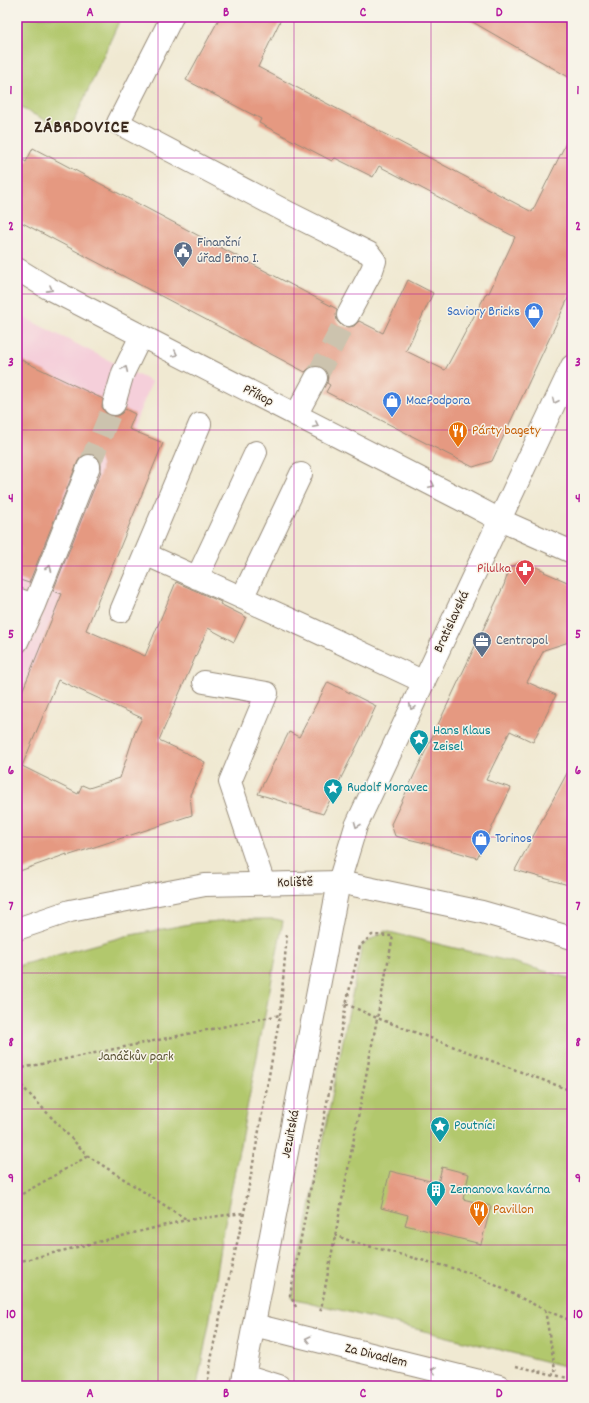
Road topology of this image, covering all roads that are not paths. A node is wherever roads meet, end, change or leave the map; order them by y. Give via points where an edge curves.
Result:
1 (172, 17) edge
2 (17, 269) edge
3 (348, 315) tunnel mouth
4 (141, 336) junction
5 (572, 366) edge
6 (316, 378) tunnel mouth
7 (114, 404) tunnel mouth
8 (296, 415) junction
9 (200, 424) dead end
10 (256, 452) dead end
11 (89, 466) tunnel mouth
12 (301, 474) dead end
13 (500, 520) junction
14 (572, 552) edge
15 (145, 554) junction
16 (197, 578) junction
17 (242, 598) junction
18 (26, 602) edge
19 (121, 611) dead end
20 (17, 642) edge
21 (204, 682) dead end
22 (424, 682) junction
23 (339, 882) junction
24 (264, 884) junction
25 (17, 929) edge
26 (572, 938) edge
27 (254, 1325) junction
28 (243, 1380) edge
29 (279, 1386) edge
30 (499, 1386) edge

1 - 3 street via 118,123 369,253 375,260 372,270
2 -> 4 street, Příkop
7 -> 4 street via 123,373
4 -> 8 street, Příkop
5 -> 13 street, Bratislavská
6 - 8 street
8 -> 13 street, Příkop
9 - 15 street
10 - 16 street
18 -> 11 street
12 - 17 street
13 - 14 street, Příkop
13 - 22 street, Bratislavská
15 - 16 street
15 - 19 street
16 - 17 street
17 - 22 street
18 - 20 street
21 - 24 street via 267,693 230,782
22 -> 23 street, Bratislavská via 356,826
23 - 24 street, Koliště
23 - 26 street, Koliště via 482,912
23 - 27 street, Jezuitská
24 - 25 street, Koliště via 205,885 70,911
27 - 28 street, Jezuitská
30 -> 27 street, Za Divadlem
28 - 29 street

